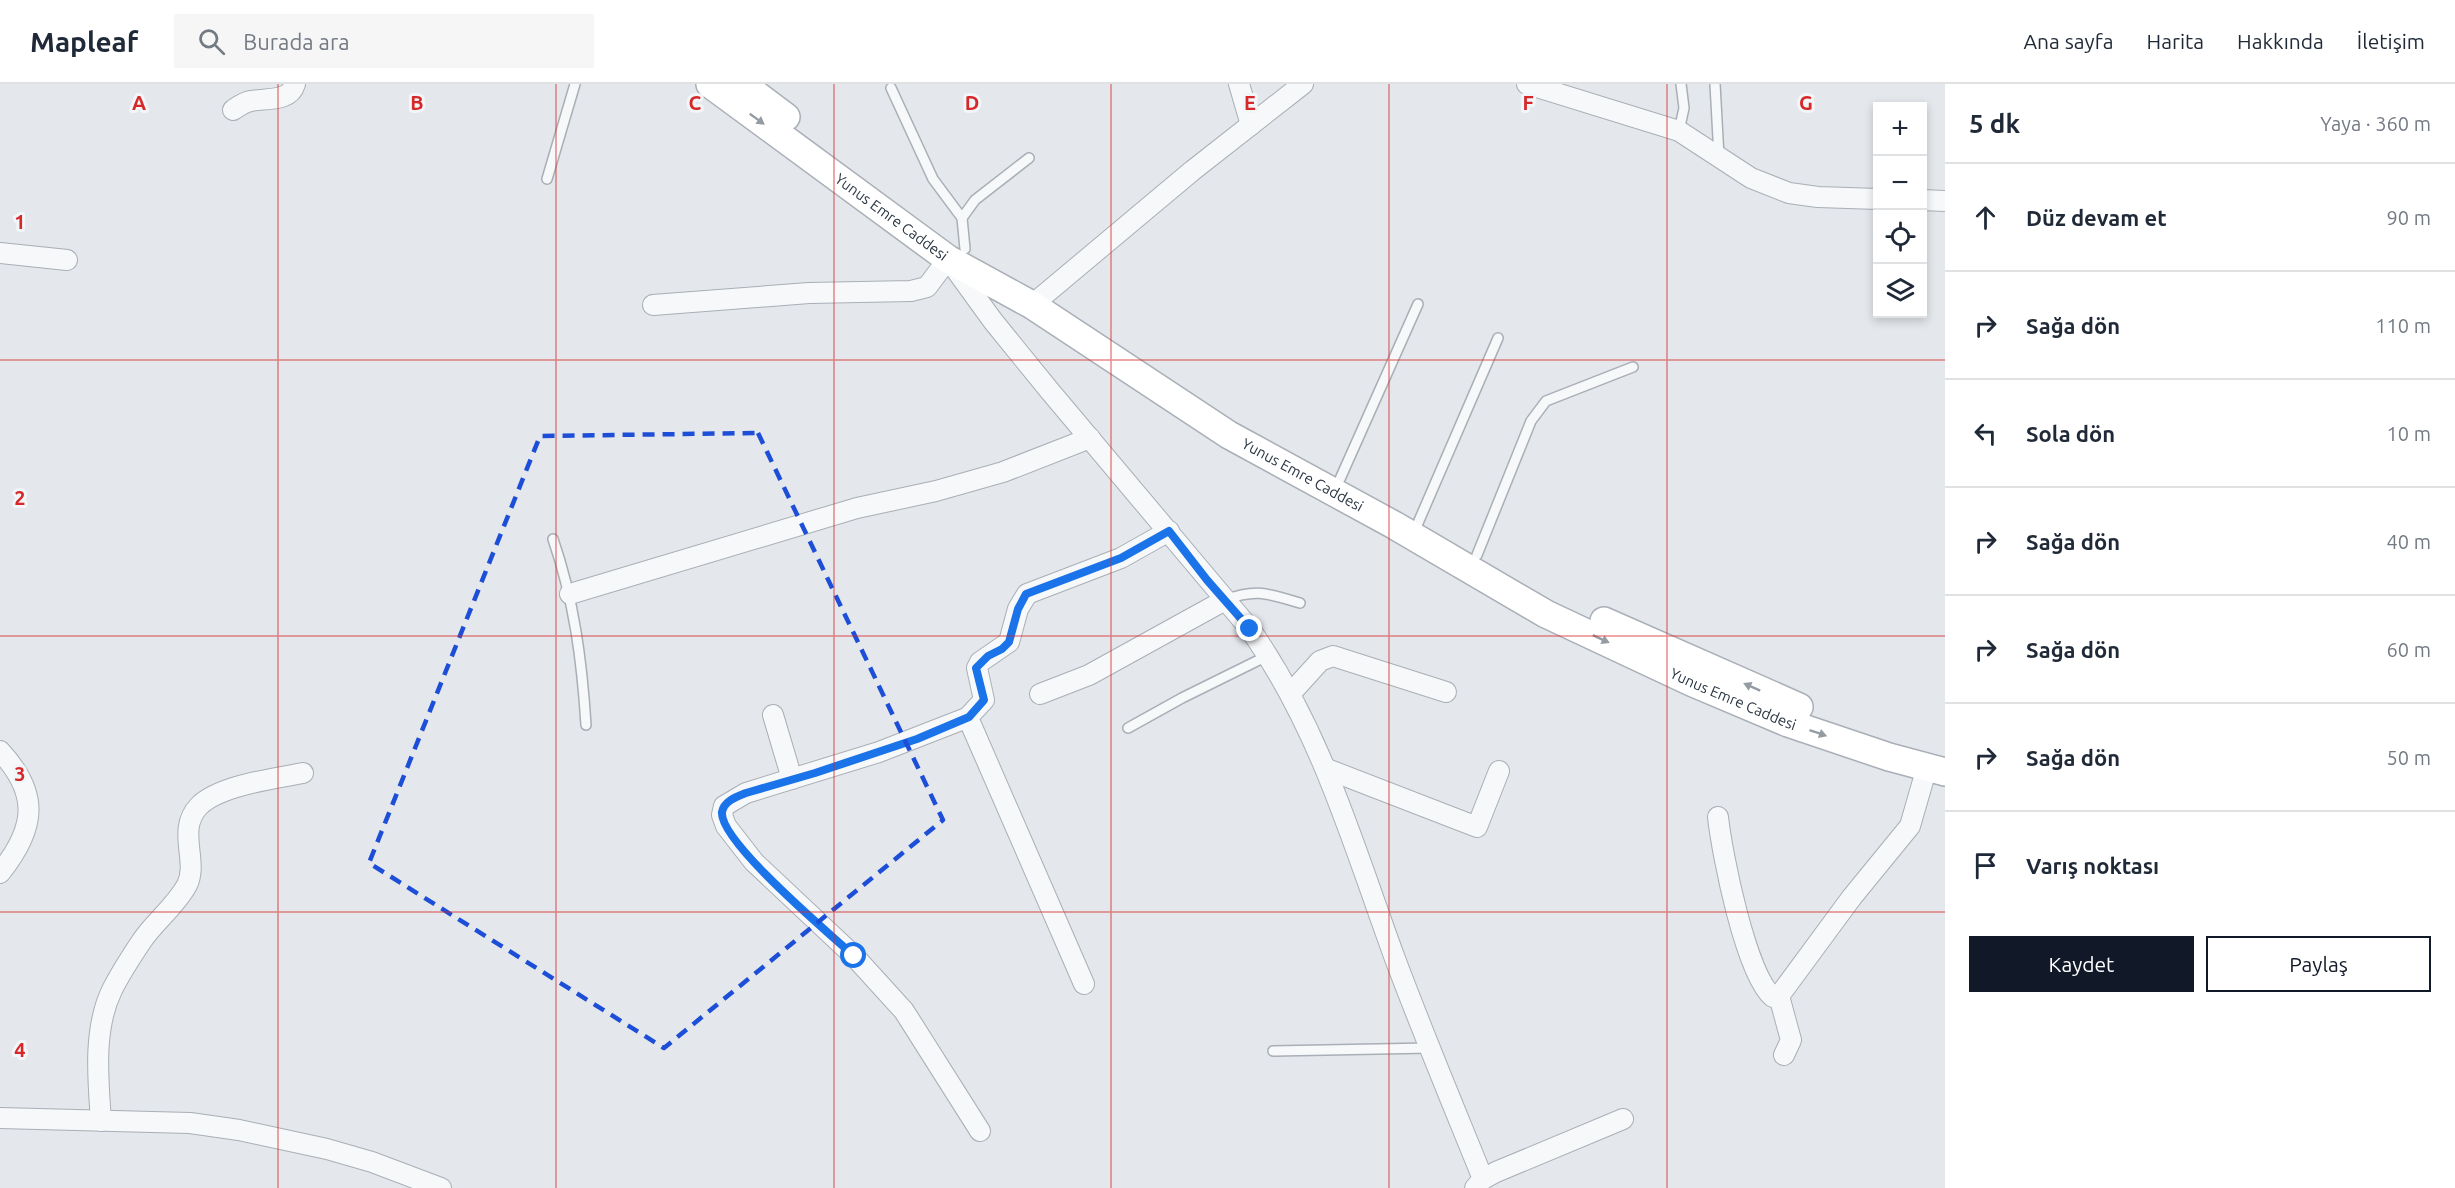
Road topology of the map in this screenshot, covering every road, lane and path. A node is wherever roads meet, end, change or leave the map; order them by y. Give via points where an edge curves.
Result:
1 (295, 84) edge
2 (575, 84) edge
3 (710, 84) edge
4 (742, 84) edge
5 (1239, 84) edge
6 (1304, 84) edge
7 (1527, 84) edge
8 (1681, 84) edge
9 (1715, 84) edge
10 (891, 88) dead end
11 (233, 110) dead end
12 (1251, 125) junction
13 (1679, 131) junction
14 (1719, 157) junction
15 (1029, 158) dead end
16 (547, 178) dead end
17 (1873, 199) edge
18 (1927, 200) edge
19 (1945, 201) edge
20 (962, 218) junction
21 (0, 253) edge
22 (957, 254) junction
23 (67, 260) dead end
24 (1038, 300) junction
25 (1418, 304) dead end
26 (653, 305) dead end
27 (1498, 338) dead end
28 (1633, 367) dead end
29 (1090, 438) junction
30 (1340, 479) junction
31 (1418, 523) junction
32 (1169, 531) junction
33 (553, 539) dead end
34 (1477, 555) junction
35 (570, 594) junction
36 (1225, 600) junction
37 (1300, 603) dead end
38 (1269, 655) junction
39 (1446, 692) dead end
40 (1291, 693) junction
41 (1040, 694) dead end
42 (773, 715) dead end
43 (969, 717) junction
44 (586, 725) dead end
45 (1128, 728) dead end
46 (0, 751) edge
47 (1939, 765) edge
48 (1327, 769) junction
49 (1499, 771) dead end
50 (303, 773) dead end
51 (792, 779) junction
52 (1718, 817) dead end
53 (0, 873) edge
54 (1084, 984) dead end
55 (1779, 996) junction
56 (1430, 1048) junction
57 (1273, 1051) dead end
58 (1784, 1055) dead end
59 (0, 1118) edge
60 (1623, 1119) dead end
61 (101, 1121) junction
62 (980, 1131) dead end
63 (1479, 1184) edge
64 (441, 1188) edge

1 - 11 street via 288,95 248,101
2 - 16 lane
3 -> 22 street, Yunus Emre Caddesi
4 - 22 street, Yunus Emre Caddesi
5 - 12 street
6 - 12 street
7 - 13 street
8 - 13 lane via 1684,108
9 - 14 lane
10 - 20 lane via 933,178
12 - 24 street
13 - 14 street
14 - 17 street via 1751,178 1789,193
15 - 20 lane via 982,193
18 - 19 street
20 - 22 lane
21 - 23 street
22 - 24 street, Yunus Emre Caddesi
22 - 26 street via 927,287 911,291 809,293
22 - 29 street via 993,321
24 - 30 street, Yunus Emre Caddesi
24 -> 47 street, Yunus Emre Caddesi via 1229,435 1546,614 1788,723 1888,758
25 - 30 lane
27 - 31 lane
28 - 34 lane via 1540,406
29 - 32 street
29 - 35 street via 1003,472 857,507
30 - 31 street, Yunus Emre Caddesi
31 - 34 street, Yunus Emre Caddesi
32 - 36 street
32 - 43 street via 1121,558 1026,594 1009,642 976,668 984,700
33 - 35 lane
47 -> 34 street, Yunus Emre Caddesi via 1556,599
35 - 44 lane via 579,639
36 - 37 lane via 1245,592 1265,592
36 - 38 street
36 - 41 street via 1089,675
38 - 40 street
38 - 45 lane
39 - 40 street via 1333,656 1320,661
40 - 48 street
42 - 51 street
43 - 51 street
43 - 54 street
46 - 53 street via 14,765 30,805 17,848
47 - 55 street via 1910,826
48 - 49 street via 1477,827
48 - 56 street
50 - 61 street via 222,792 198,807 191,818 187,885 142,941 112,990 102,1023 98,1073
51 - 62 street via 730,800 722,815 726,826 754,862 885,988 904,1011
52 - 55 street via 1721,848 1748,956 1766,992
55 - 58 street via 1791,1040
56 - 57 lane
56 - 63 street
59 - 61 street
60 - 63 street
61 - 64 street via 190,1123 239,1130 361,1159

